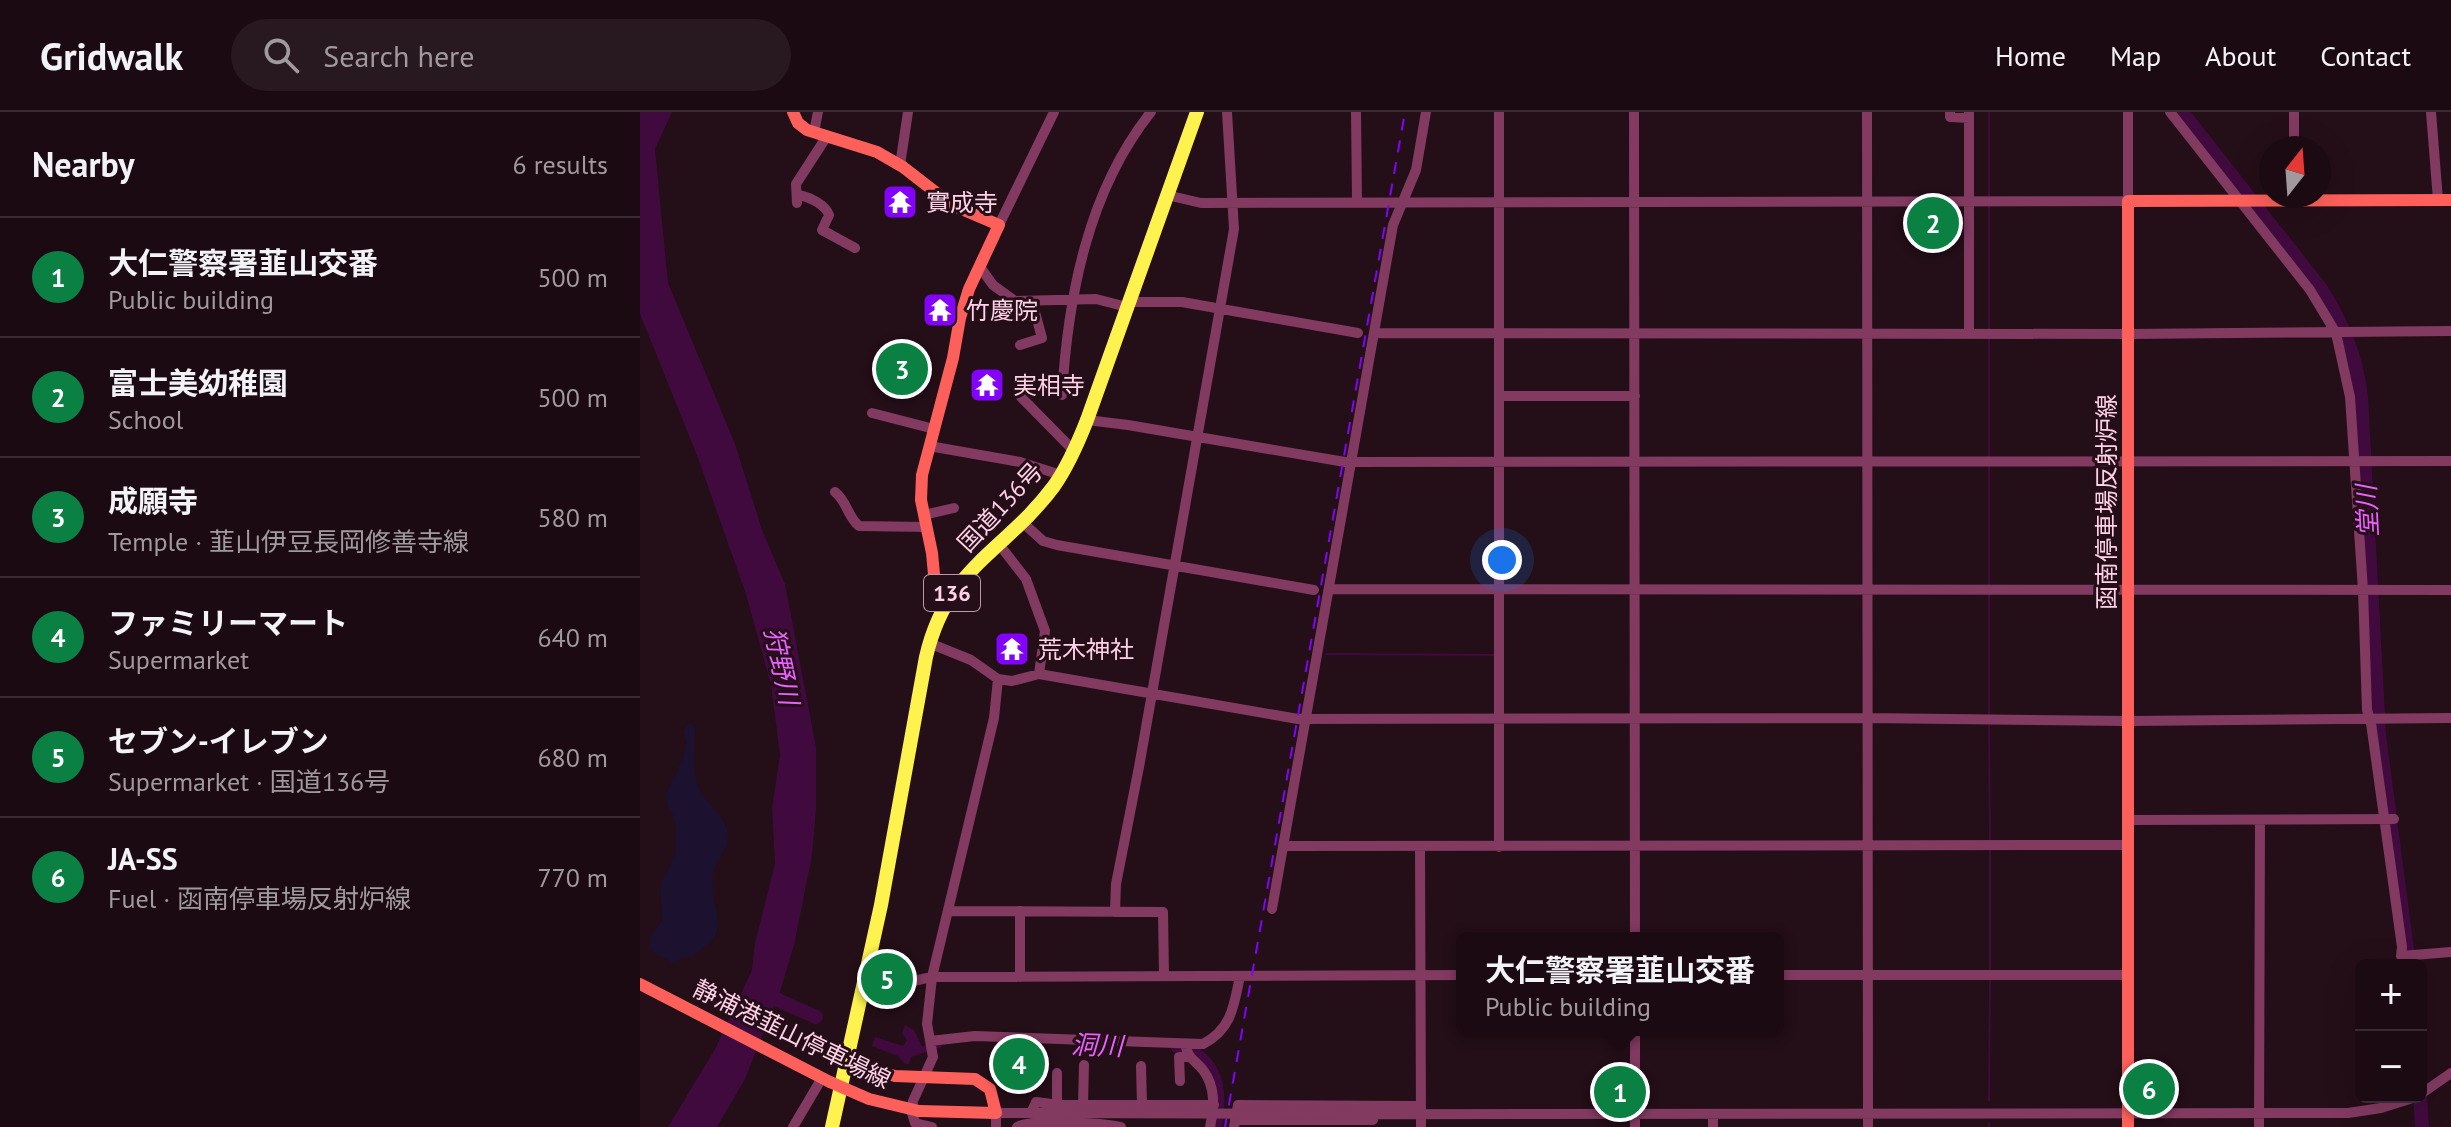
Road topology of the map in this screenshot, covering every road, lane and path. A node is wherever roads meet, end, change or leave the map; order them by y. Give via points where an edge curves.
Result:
1 (793, 112) edge
2 (818, 112) edge
3 (908, 112) edge
4 (1054, 112) edge
5 (1151, 112) edge
6 (1197, 112) edge
7 (1227, 112) edge
8 (1356, 112) edge
9 (1426, 112) edge
10 (1499, 112) edge
11 (1634, 112) edge
12 (1867, 112) edge
13 (1950, 112) edge
14 (2128, 112) edge
15 (2170, 112) edge
16 (2294, 112) edge
17 (2431, 112) edge
18 (1969, 115) edge
19 (814, 132) junction
20 (827, 136) junction
21 (2294, 136) edge
22 (900, 165) junction
23 (1167, 195) junction
24 (2331, 199) edge
25 (1867, 200) junction
26 (2445, 200) edge
27 (1232, 201) junction
28 (1357, 201) junction
29 (1634, 201) junction
30 (1969, 201) junction
31 (2128, 201) junction
32 (2243, 201) junction
33 (2259, 201) edge
34 (1402, 202) junction
35 (1499, 202) junction
36 (999, 225) junction
37 (855, 248) dead end
38 (980, 267) junction
39 (1075, 299) junction
40 (1032, 301) junction
41 (1128, 305) junction
42 (1220, 308) junction
43 (2451, 331) edge
44 (1499, 332) junction
45 (1635, 332) junction
46 (1358, 333) dead end
47 (1374, 333) junction
48 (1866, 333) junction
49 (1969, 333) junction
50 (2338, 333) junction
51 (2128, 334) junction
52 (1020, 345) dead end
53 (1020, 387) dead end
54 (1062, 395) dead end
55 (1499, 396) junction
56 (1635, 396) junction
57 (872, 413) dead end
58 (1087, 420) junction
59 (934, 429) junction
60 (1197, 437) junction
61 (929, 446) junction
62 (1074, 451) junction
63 (1499, 460) junction
64 (1635, 461) junction
65 (1867, 461) junction
66 (2451, 461) edge
67 (1351, 462) junction
68 (2128, 462) junction
69 (2355, 462) junction
70 (1061, 475) junction
71 (835, 492) dead end
72 (954, 508) dead end
73 (926, 521) junction
74 (1021, 521) junction
75 (998, 543) junction
76 (1174, 565) junction
77 (1329, 589) junction
78 (1500, 589) junction
79 (1635, 589) junction
80 (1314, 590) dead end
81 (2128, 590) junction
82 (2369, 590) junction
83 (2451, 590) edge
84 (1867, 591) junction
85 (943, 607) junction
86 (929, 643) junction
87 (1039, 674) junction
88 (998, 679) junction
89 (1151, 694) junction
90 (1867, 718) junction
91 (2369, 718) junction
92 (2451, 718) edge
93 (1306, 719) junction
94 (1499, 719) junction
95 (1635, 719) junction
96 (2129, 721) junction
97 (2389, 819) junction
98 (2129, 820) junction
99 (2260, 821) junction
100 (2129, 845) junction
101 (1283, 846) junction
102 (1867, 846) junction
103 (1420, 847) junction
104 (1499, 847) junction
105 (1634, 847) junction
106 (1272, 909) dead end
107 (948, 911) junction
108 (1020, 911) junction
109 (1115, 912) junction
110 (1635, 932) edge
111 (2451, 952) edge
112 (2406, 959) edge
113 (1421, 975) junction
114 (1456, 975) edge
115 (1784, 975) edge
116 (1867, 975) junction
117 (2128, 975) junction
118 (1164, 976) junction
119 (1240, 976) junction
120 (932, 977) junction
121 (1020, 977) junction
122 (640, 984) edge
123 (863, 988) junction
124 (1635, 1036) edge
125 (931, 1046) junction
126 (1186, 1050) junction
127 (846, 1063) junction
128 (1084, 1065) dead end
129 (1141, 1066) dead end
130 (1057, 1073) dead end
131 (2451, 1073) edge
132 (821, 1077) junction
133 (923, 1079) junction
134 (1180, 1081) dead end
135 (2427, 1090) edge
136 (2396, 1103) edge
137 (1057, 1105) junction
138 (1083, 1105) junction
139 (1142, 1105) junction
140 (1214, 1105) junction
141 (1421, 1110) junction
142 (2128, 1111) junction
143 (2259, 1112) junction
144 (996, 1113) junction
145 (1031, 1113) junction
146 (1635, 1113) junction
147 (1391, 1114) junction
148 (1713, 1114) junction
149 (1868, 1114) junction
150 (916, 1120) edge
151 (1234, 1123) edge
152 (1275, 1123) edge
153 (793, 1127) edge
154 (832, 1127) edge
155 (932, 1127) edge
156 (996, 1127) edge
157 (1017, 1127) edge
158 (1121, 1127) edge
159 (1210, 1127) edge
160 (1421, 1127) edge
161 (1635, 1127) edge
162 (1713, 1127) edge
163 (1868, 1127) edge
164 (2128, 1127) edge
165 (2259, 1127) edge

1 - 19 main road via 798,123
2 - 19 street
3 - 22 street
4 - 36 street
5 - 39 street via 1128,142 1098,209 1082,251
6 - 23 highway, 国道136号 / 136
7 - 27 street
8 - 28 street
9 - 34 street via 1416,170
10 - 35 street
11 - 29 street
12 - 25 street
13 - 18 street via 1950,117
14 - 31 street
15 - 32 street
16 - 21 street
17 - 26 street
18 - 30 street
19 - 20 main road
20 - 22 main road
20 - 37 street via 798,182 797,199 803,196 827,209 822,230
22 - 36 main road via 952,205
23 - 27 street via 1195,202
23 - 41 highway, 国道136号 / 136
24 - 26 main road
25 - 29 street
25 - 30 street
25 - 48 street
27 - 28 street
27 - 42 street via 1234,229
28 - 34 street
29 - 35 street
29 - 45 street
30 - 31 street
30 - 49 street
31 - 32 main road
31 - 51 main road, 函南停車場反射炉線
32 - 33 main road
32 - 50 street
34 - 35 street
34 - 47 street
35 - 44 street
36 - 38 main road
38 - 40 street via 1011,299
38 - 59 main road via 960,318
39 - 40 street
39 - 41 street
39 - 54 street
40 - 52 street via 1042,338
41 - 42 street via 1182,302
41 - 58 highway, 国道136号 / 136
42 - 46 street
42 - 60 street
43 - 50 street
44 - 45 street
44 - 47 street
44 - 55 street
45 - 48 street
45 - 56 street
47 - 67 street
48 - 49 street
48 - 65 street
49 - 51 street
50 - 51 street
50 - 69 street
51 - 68 main road, 函南停車場反射炉線
53 - 62 street via 1021,397
55 - 56 street
55 - 63 street
56 - 64 street
57 - 59 street
58 - 60 street
58 - 62 highway, 国道136号 / 136
59 - 61 main road
60 - 67 street
60 - 76 street
61 - 70 street
61 - 73 main road via 921,487
62 - 70 highway, 国道136号 / 136
63 - 64 street
63 - 67 street
63 - 78 street
64 - 65 street
64 - 79 street
65 - 68 street
65 - 84 street
66 - 69 street
67 - 77 street
68 - 69 street
68 - 81 main road, 函南停車場反射炉線
69 - 82 street
70 - 74 highway, 国道136号 / 136
71 - 73 street via 859,526
72 - 73 street
73 - 85 main road
74 - 75 highway, 国道136号 / 136
74 - 76 street via 1049,543
75 - 85 highway, 国道136号 / 136
75 - 87 street via 1024,575 1045,631
76 - 80 street
76 - 89 street
77 - 78 street
77 - 93 street
78 - 79 street
78 - 94 street
79 - 84 street
79 - 95 street
81 - 82 street
81 - 84 street
81 - 96 main road, 函南停車場反射炉線
82 - 83 street
82 - 91 street
84 - 90 street
85 - 86 highway, 国道136号 / 136
86 - 88 street via 971,660
86 - 123 highway, 国道136号 / 136
87 - 88 street
87 - 89 street
88 - 107 street via 994,718
89 - 93 street
89 - 109 street
90 - 95 street
90 - 96 street
90 - 102 street
91 - 92 street
91 - 96 street
91 - 97 street
93 - 94 street
93 - 101 street
94 - 95 street
94 - 104 street
95 - 105 street
96 - 98 main road, 函南停車場反射炉線
97 - 99 street
97 - 112 street
98 - 99 street
98 - 100 main road, 函南停車場反射炉線
99 - 143 street
100 - 102 street
100 - 117 main road, 函南停車場反射炉線
101 - 103 street
101 - 106 street
102 - 105 street
102 - 116 street
103 - 104 street
103 - 113 street
104 - 105 street
105 - 110 street
107 - 108 street
107 - 120 street
108 - 109 street
108 - 121 street
109 - 118 street via 1163,912
111 - 112 street
113 - 114 street
113 - 119 street
113 - 141 street
115 - 116 street
116 - 117 street
116 - 149 street
117 - 142 main road, 函南停車場反射炉線
118 - 119 street
118 - 121 street
119 - 126 street via 1226,1026
120 - 121 street
120 - 123 street
120 - 125 street via 927,1011
122 - 132 main road, 静浦港韮山停車場線
123 - 127 highway, 国道136号 / 136
124 - 146 street
125 - 126 street via 975,1036
125 - 133 street
126 - 134 street via 1179,1057
126 - 140 street via 1206,1074
127 - 133 main road, 静浦港韮山停車場線
127 - 154 highway, 国道136号 / 136
128 - 138 street
129 - 139 street
130 - 137 street
131 - 135 street
132 - 150 main road, 静浦港韮山停車場線, bridge
132 - 153 street
133 - 144 main road, 静浦港韮山停車場線 via 979,1081 990,1089
133 - 150 street via 912,1105
136 - 143 street via 2348,1113
137 - 138 street
137 - 145 street via 1036,1102
138 - 139 street
139 - 140 street
140 - 159 street
141 - 146 street
141 - 147 street
141 - 151 street via 1238,1105
141 - 160 street
142 - 143 street
142 - 149 street
142 - 164 main road, 函南停車場反射炉線
143 - 165 street
144 - 145 street
144 - 150 main road, 静浦港韮山停車場線
144 - 156 street
145 - 147 street, bridge
146 - 148 street
146 - 161 street
147 - 152 street via 1386,1120
148 - 149 street
148 - 162 street
149 - 163 street
150 - 155 street
151 - 152 street
157 - 158 street

